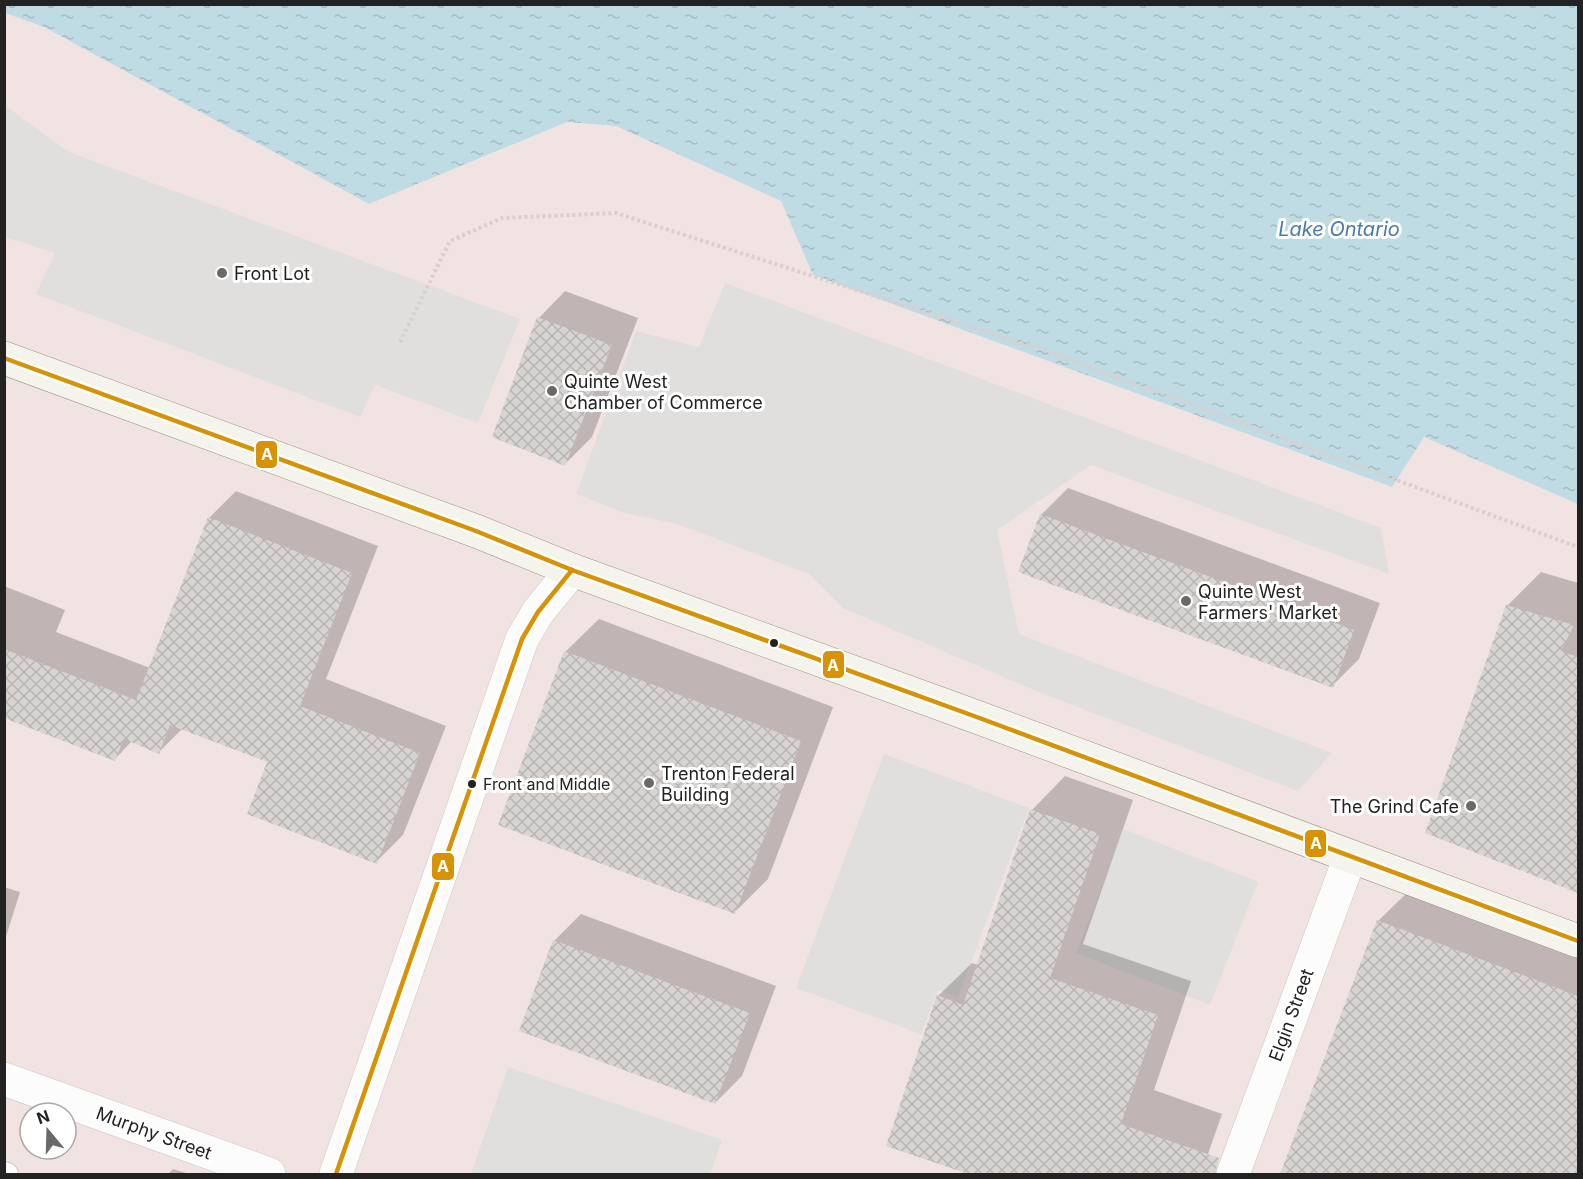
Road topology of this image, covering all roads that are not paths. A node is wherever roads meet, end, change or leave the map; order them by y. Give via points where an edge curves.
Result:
1 (4, 358) edge
2 (572, 570) junction
3 (1350, 857) junction
4 (1578, 940) edge
5 (4, 1079) edge
6 (269, 1174) edge
7 (336, 1174) edge
8 (1233, 1174) edge

1 - 2 street
2 - 3 street
2 - 7 street via 522,639
3 - 4 street
3 - 8 street, Elgin Street
5 - 6 street, Murphy Street

